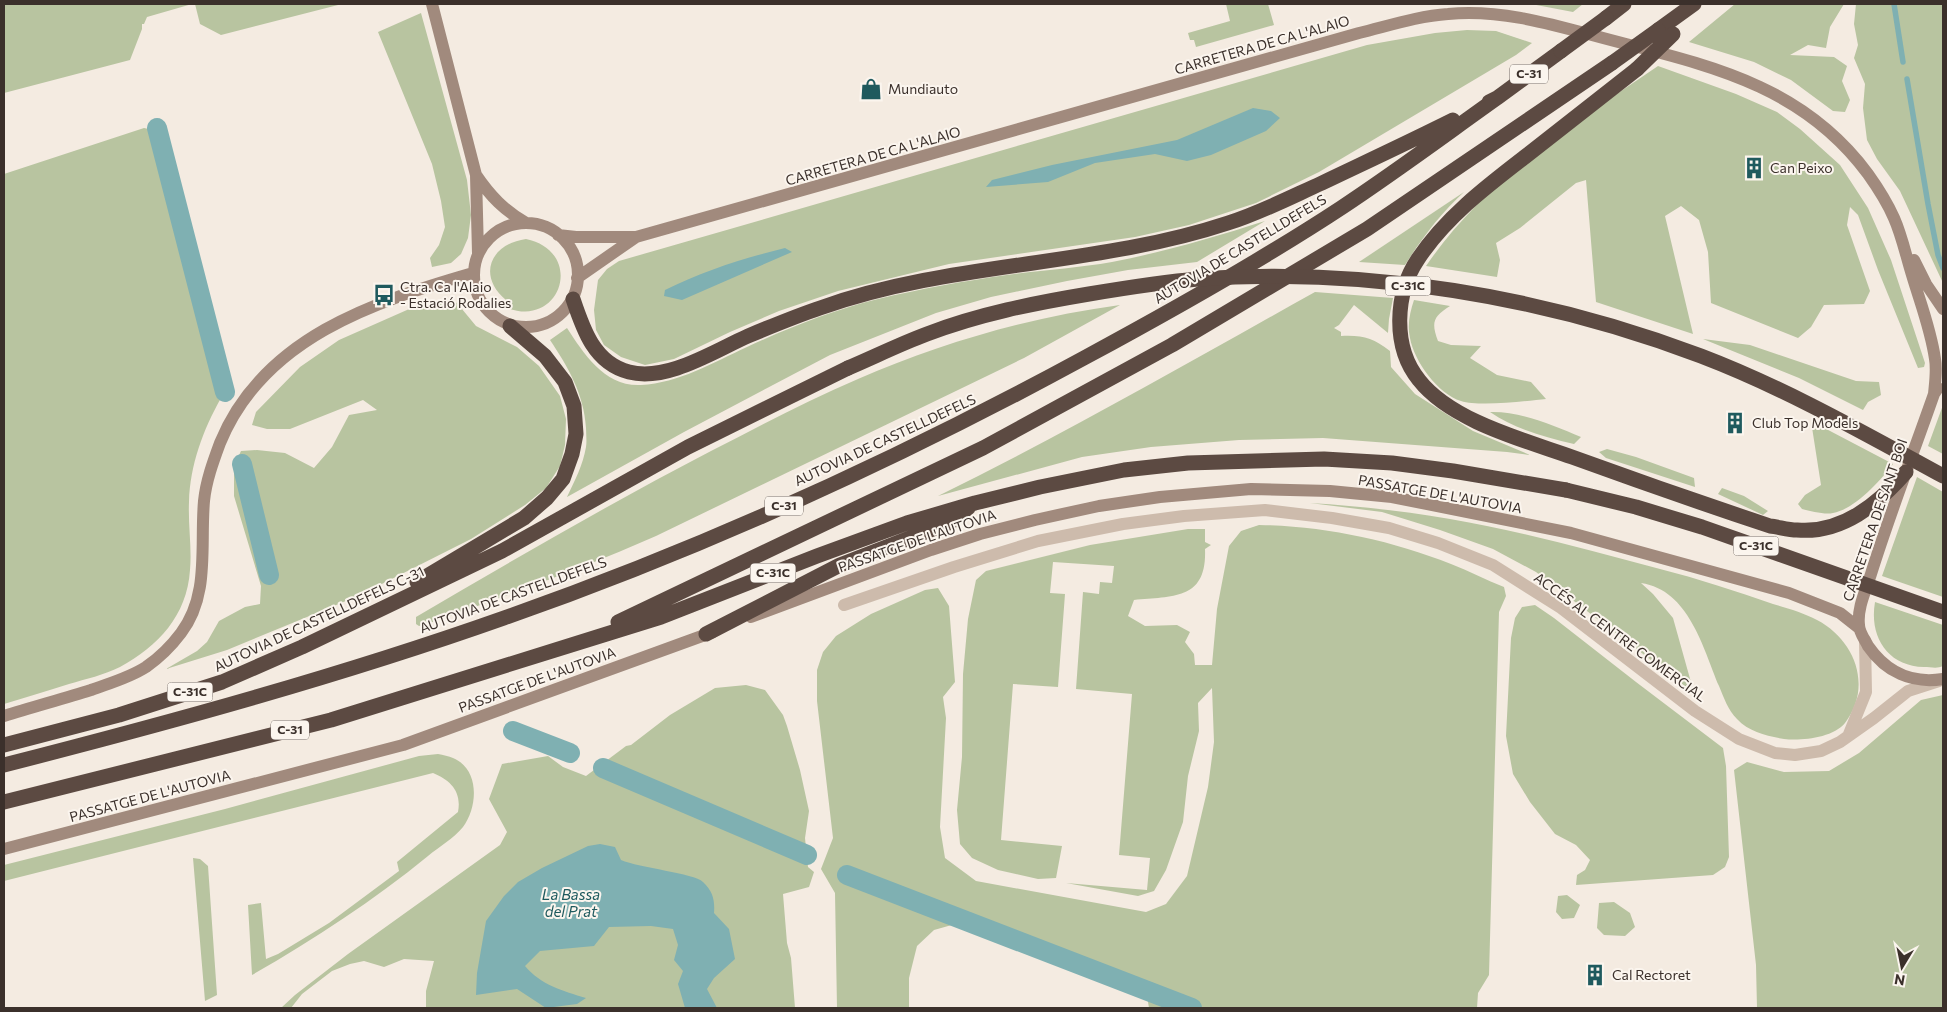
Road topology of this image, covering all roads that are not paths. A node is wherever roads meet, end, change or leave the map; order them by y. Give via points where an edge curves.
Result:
1 (432, 4) edge
2 (1624, 4) edge
3 (1694, 4) edge
4 (1700, 4) edge
5 (1497, 98) junction
6 (476, 175) junction
7 (526, 223) junction
8 (1899, 231) junction
9 (558, 235) junction
10 (636, 237) junction
11 (478, 253) junction
12 (473, 273) junction
13 (578, 278) junction
14 (573, 299) junction
15 (1943, 309) edge
16 (510, 326) junction
17 (1943, 379) edge
18 (1934, 394) junction
19 (1906, 472) junction
20 (1943, 476) edge
21 (975, 503) junction
22 (844, 605) dead end
23 (1943, 612) edge
24 (343, 627) junction
25 (1858, 628) junction
26 (706, 634) junction
27 (1865, 640) junction
28 (572, 644) junction
29 (1943, 679) edge
30 (4, 716) edge
31 (1849, 734) junction
32 (4, 745) edge
33 (4, 765) edge
34 (4, 802) edge
35 (4, 849) edge

1 - 6 street
2 - 5 highway, C-31, bridge
3 - 28 highway, C-31, bridge via 1367,229 1172,346 983,448
4 - 19 highway, bridge via 1636,69 1475,195 1446,225 1418,259 1409,277 1400,307 1401,345 1418,379 1434,395 1485,425 1770,526 1797,530 1829,528 1867,509
5 - 14 highway via 1369,161 1230,223 1133,248 888,287 747,336 675,369 646,374 628,372 612,364 593,347
5 - 33 highway, AUTOVIA DE CASTELLDEFELS / C-31 via 1341,208 1270,253 1007,400 857,473 697,544 504,618 311,681
6 - 7 street via 507,212
6 - 11 street
7 - 9 street via 541,225
7 - 11 street via 499,230
8 - 10 street, CARRETERA DE CA L'ALAIO via 1881,193 1850,152 1814,120 1765,88 1692,61 1533,20 1463,13 1431,16 1359,33
8 - 15 street, CARRETERA DE CA L'ALAIO via 1926,284
8 - 18 street, CARRETERA DE CA L'ALAIO via 1935,359
9 - 10 street, CARRETERA DE CA L'ALAIO via 576,238
9 - 13 street via 574,254
10 - 13 street, CARRETERA DE CA L'ALAIO
11 - 12 street
12 - 16 street via 475,290 483,306
12 - 30 street via 399,295 354,314 295,349 272,367 249,391 224,434 212,464 206,489 196,608 182,632 154,661 124,679
13 - 14 street
14 - 16 street via 564,311 544,324 525,328
16 - 24 highway via 555,368 565,382 574,406 576,434 563,479 524,518
17 - 18 street, CARRETERA DE SANT BOI
18 - 19 street, CARRETERA DE SANT BOI
19 - 25 street, CARRETERA DE SANT BOI via 1862,604
20 - 24 highway, AUTOVIA DE CASTELLDEFELS C-31 / C-31C, bridge via 1770,385 1702,356 1545,309 1460,292 1369,281 1197,279 1008,310 928,334 848,368 688,447 502,551
21 - 23 highway, C-31C, bridge via 1124,470 1188,463 1324,459 1392,463 1566,490 1636,507 1702,526
21 - 26 highway via 951,522 840,566
21 - 28 highway, C-31C via 907,523 661,617
22 - 31 street, ACCÉS AL CENTRE COMERCIAL via 1038,542 1123,524 1265,510 1332,518 1389,528 1493,565 1561,608 1694,710 1752,745 1775,753 1795,755 1821,751
24 - 32 highway, AUTOVIA DE CASTELLDEFELS C-31 / C-31C via 222,682 119,715
25 - 26 street, PASSATGE DE L'AUTOVIA via 1840,613 1790,594 1571,533 1392,497 1251,489 1099,506 980,534
25 - 27 street
26 - 35 street, PASSATGE DE L'AUTOVIA via 403,745
27 - 29 street via 1877,659 1892,670 1919,680
27 - 31 street via 1866,692
28 - 34 highway, C-31 via 331,720
29 - 31 street, ACCÉS AL CENTRE COMERCIAL via 1908,691

